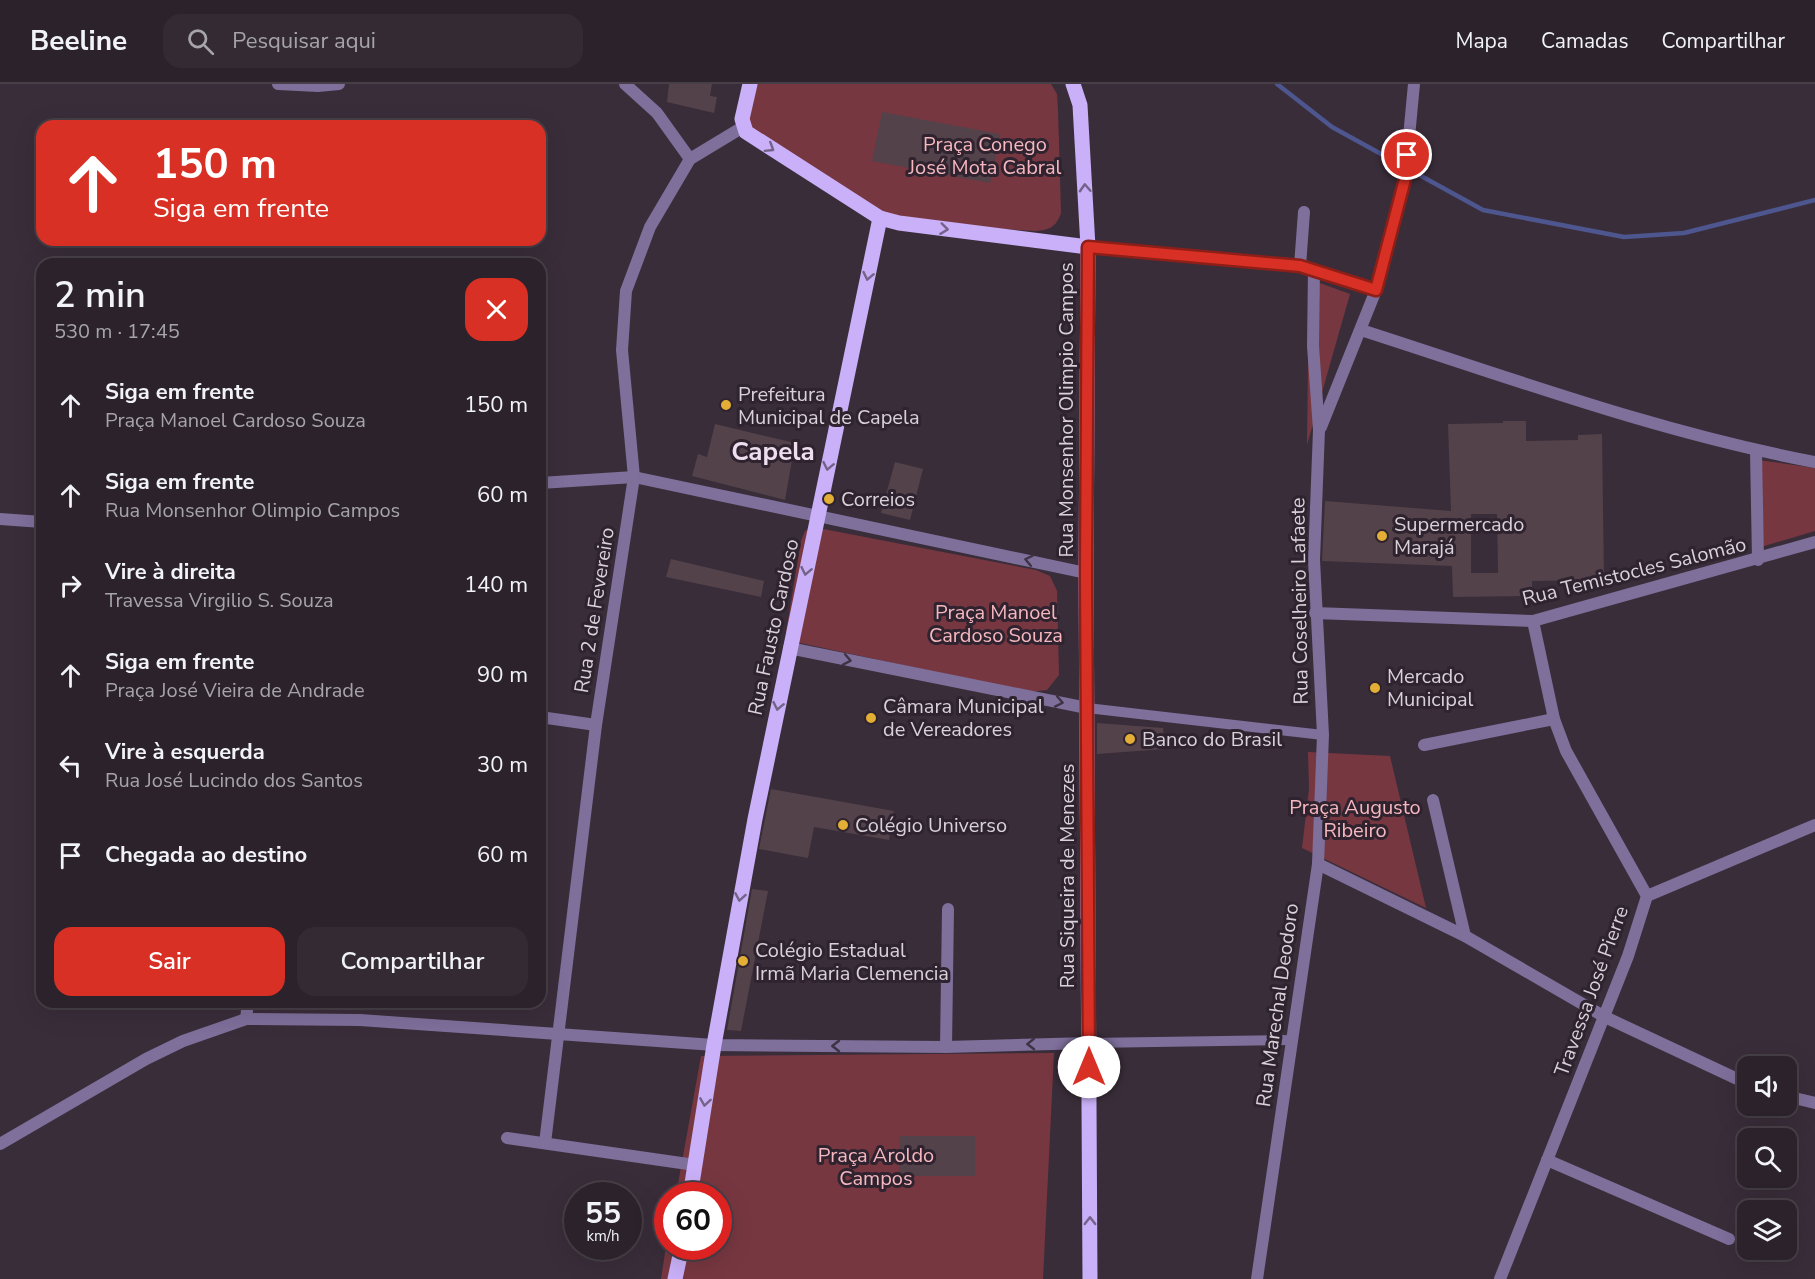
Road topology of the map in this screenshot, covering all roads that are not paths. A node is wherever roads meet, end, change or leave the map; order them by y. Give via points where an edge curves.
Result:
1 (278, 84) edge
2 (339, 84) edge
3 (625, 84) edge
4 (750, 84) edge
5 (1073, 84) edge
6 (1414, 84) edge
7 (743, 127) junction
8 (690, 159) junction
9 (1304, 212) dead end
10 (880, 218) junction
11 (1088, 247) junction
12 (1300, 266) junction
13 (1314, 269) junction
14 (1376, 290) junction
15 (1361, 330) junction
16 (1319, 430) junction
17 (1756, 451) junction
18 (1815, 462) edge
19 (634, 477) junction
20 (546, 483) edge
21 (818, 514) junction
22 (0, 519) edge
23 (36, 522) edge
24 (1815, 542) edge
25 (1758, 560) junction
26 (1086, 573) junction
27 (1315, 613) junction
28 (1533, 621) junction
29 (789, 648) junction
30 (1087, 708) junction
31 (546, 718) edge
32 (1554, 718) junction
33 (596, 725) junction
34 (1323, 735) junction
35 (1424, 745) dead end
36 (1433, 800) dead end
37 (1815, 825) edge
38 (1318, 864) junction
39 (1647, 896) junction
40 (948, 909) dead end
41 (1465, 936) junction
42 (247, 1008) edge
43 (1605, 1017) junction
44 (246, 1019) junction
45 (558, 1033) junction
46 (1291, 1040) junction
47 (1089, 1043) junction
48 (714, 1045) junction
49 (946, 1047) junction
50 (1737, 1079) edge
51 (1797, 1099) edge
52 (1815, 1103) edge
53 (507, 1138) dead end
54 (545, 1143) junction
55 (0, 1144) edge
56 (1547, 1160) junction
57 (695, 1165) junction
58 (692, 1182) edge
59 (1729, 1239) dead end
60 (680, 1260) edge
61 (677, 1277) edge
62 (1090, 1279) edge
63 (1257, 1279) edge
64 (1500, 1279) edge

1 - 2 street
3 - 8 street via 657,113
4 - 7 main road via 742,113
11 -> 5 main road via 1080,105
6 - 14 street via 1405,179
7 - 8 street, Rua 2 de Fevereiro
7 -> 10 main road via 751,136
8 - 19 street, Rua 2 de Fevereiro via 650,227 626,291 622,350
9 - 12 street
10 -> 11 main road
10 -> 21 main road, Rua Fausto Cardoso
11 - 12 street
11 - 26 main road, Rua Monsenhor Olimpio Campos
12 - 13 street
13 - 14 street
13 - 16 street via 1313,346
14 - 15 street
15 - 16 street
15 - 17 street via 1675,431
16 - 27 street, Rua Coselheiro Lafaete
17 - 18 street
17 - 25 street
19 - 20 street
19 - 21 street
19 - 33 street, Rua 2 de Fevereiro
26 -> 21 street
21 -> 29 main road, Rua Fausto Cardoso
22 - 23 street
24 - 25 street, Rua Temistocles Salomão
25 - 28 street, Rua Temistocles Salomão
26 - 30 main road
27 - 28 street, Rua Temistocles Salomão
27 - 34 street, Rua Coselheiro Lafaete
28 - 32 street, Travessa José Pierre
29 -> 30 street
29 -> 48 main road, Rua Fausto Cardoso
30 - 34 street
30 - 47 main road, Rua Siqueira de Menezes
31 - 33 street
32 - 35 street
32 - 39 street, Travessa José Pierre via 1566,752
33 - 45 street, Rua 2 de Fevereiro
34 - 38 street, Rua Marechal Deodoro
36 - 41 street
37 - 39 street
38 - 41 street
38 - 46 street, Rua Marechal Deodoro
39 - 43 street, Travessa José Pierre
40 - 49 street
41 - 43 street
42 - 44 street
43 - 50 street
43 - 56 street, Travessa José Pierre
44 - 45 street via 360,1020
44 - 55 street via 146,1059
45 - 48 street
45 - 54 street, Rua 2 de Fevereiro
46 - 47 street
46 - 63 street, Rua Marechal Deodoro
47 -> 49 street
62 -> 47 main road
49 -> 48 street
48 -> 57 main road
51 - 52 street
53 - 54 street
54 - 57 street
56 - 59 street
56 - 64 street, Travessa José Pierre
57 - 58 main road
60 - 61 main road

